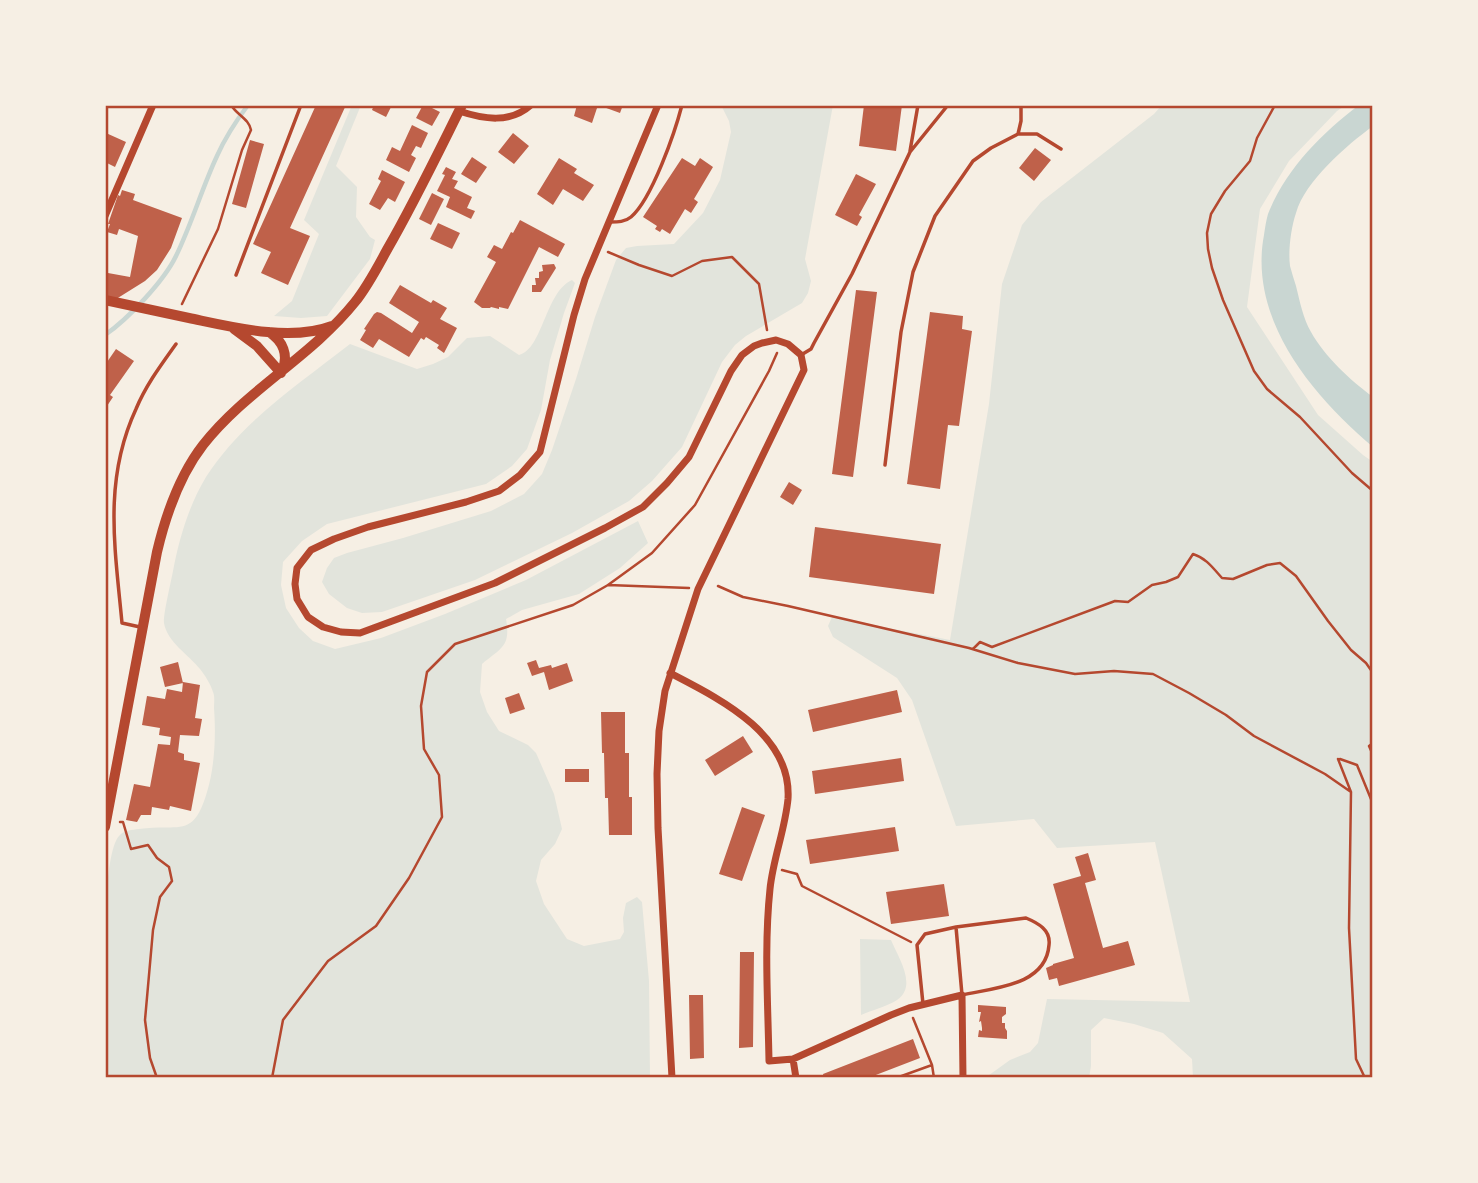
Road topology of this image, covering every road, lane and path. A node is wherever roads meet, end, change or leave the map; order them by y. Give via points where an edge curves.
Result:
1 (153, 105) edge
2 (231, 105) edge
3 (302, 105) edge
4 (531, 105) edge
5 (658, 105) edge
6 (682, 105) edge
7 (918, 105) edge
8 (948, 105) edge
9 (1021, 105) edge
10 (1275, 105) edge
11 (460, 108) edge
12 (1018, 134) junction
13 (1061, 149) dead end
14 (910, 152) junction
15 (105, 216) edge
16 (610, 222) junction
17 (598, 248) junction
18 (236, 275) dead end
19 (105, 300) edge
20 (181, 305) dead end
21 (222, 325) junction
22 (335, 325) junction
23 (269, 332) junction
24 (770, 341) junction
25 (782, 342) junction
26 (176, 344) dead end
27 (801, 355) junction
28 (281, 373) junction
29 (884, 465) dead end
30 (1372, 491) edge
31 (608, 585) junction
32 (718, 586) dead end
33 (698, 589) junction
34 (142, 627) junction
35 (971, 648) junction
36 (1372, 669) edge
37 (670, 674) junction
38 (1373, 743) edge
39 (1373, 755) edge
40 (1351, 792) junction
41 (1373, 804) edge
42 (106, 823) edge
43 (773, 867) junction
44 (956, 927) junction
45 (917, 945) junction
46 (961, 995) junction
47 (923, 1004) junction
48 (909, 1008) junction
49 (793, 1059) junction
50 (932, 1065) junction
51 (157, 1078) edge
52 (272, 1078) edge
53 (672, 1078) edge
54 (796, 1078) edge
55 (896, 1078) edge
56 (934, 1078) edge
57 (962, 1078) edge
58 (1365, 1078) edge

1 - 15 street
2 - 20 path via 251,130 218,229
3 - 18 lane
4 - 11 street via 514,116 489,119
5 - 16 street
6 - 16 lane via 643,203 629,219
7 - 14 lane
8 - 14 lane
9 - 12 lane
10 - 30 path via 1250,161 1211,214 1208,249 1212,268 1254,370 1267,389 1300,416
11 - 22 main road via 368,284
12 - 13 lane via 1037,134
12 - 29 lane via 973,161 935,216 914,272 901,332
14 - 27 lane via 852,274 814,344
16 - 17 street
17 - 24 path via 671,276 702,261 732,257 759,284
17 - 24 street via 574,315 540,452 499,491 368,527 311,550 297,568 295,584 297,599 308,617 323,627 360,633 495,583 643,507 689,457 742,355
19 - 21 main road
21 - 23 main road
21 - 28 main road via 249,339
22 - 23 main road via 313,331
22 - 28 main road
23 - 28 main road via 285,351
24 - 25 street
25 - 27 street
25 - 31 path via 695,505 652,553
26 - 34 lane via 136,407 115,482 122,622
27 - 33 street via 802,375
28 - 34 main road via 224,422 191,463 163,528
31 - 33 path
31 - 52 path via 573,605 455,644 427,672 421,706 424,749 439,775 442,817 376,926 328,961 283,1020
32 - 35 path via 743,597
33 - 37 street
34 - 42 main road
35 - 36 path via 980,642 992,647 1115,601 1128,602 1152,586 1178,577 1193,554 1201,556 1222,578 1233,579 1280,563 1296,576 1351,650
35 - 40 path via 1075,674 1153,674
37 - 43 street via 729,707 775,749 788,797
37 - 53 street via 659,731 657,774
38 - 39 path via 1369,746
40 - 41 path via 1338,759 1357,765
40 - 58 path via 1349,928 1356,1059
42 - 51 path via 123,822 131,849 148,845 169,867 172,881 160,897 153,930 145,1020
43 - 45 path via 797,874 802,886
43 - 49 street via 767,941 769,1061
44 - 45 lane via 925,934
44 - 46 lane
44 - 46 lane via 1026,918 1045,929 1049,945 1032,976
45 - 47 lane
46 - 47 street
46 - 57 street
47 - 48 street
48 - 49 street
48 - 50 path
49 - 54 street
50 - 55 path
50 - 56 path

